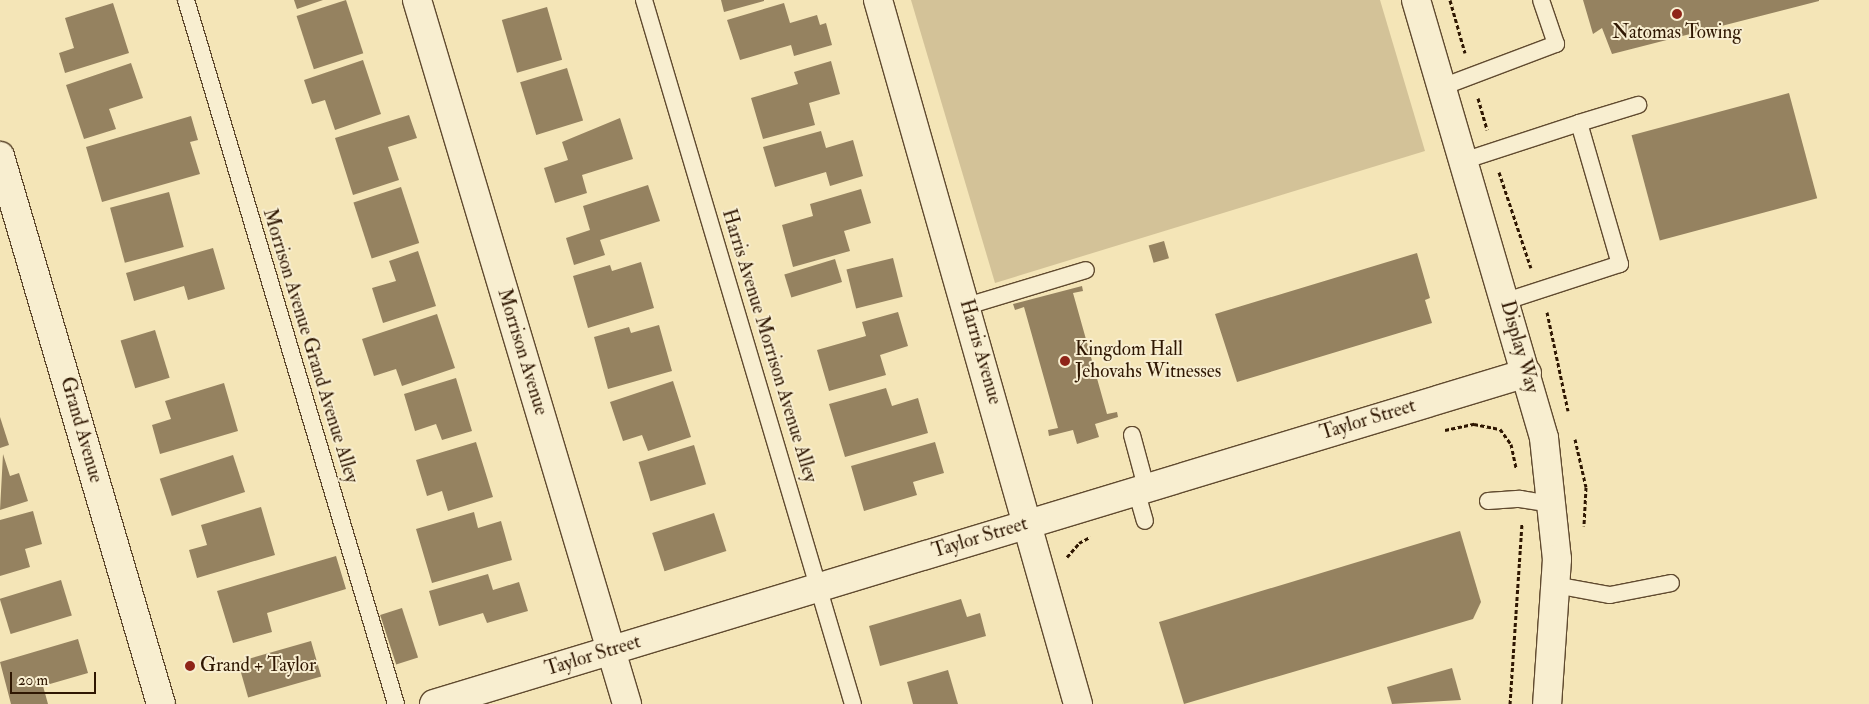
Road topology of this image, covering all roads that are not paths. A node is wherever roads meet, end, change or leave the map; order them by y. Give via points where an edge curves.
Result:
1 (186, 0) edge
2 (417, 0) edge
3 (644, 0) edge
4 (878, 0) edge
5 (1416, 0) edge
6 (1541, 0) edge
7 (1442, 87) junction
8 (1638, 105) dead end
9 (1579, 123) junction
10 (0, 156) edge
11 (1463, 161) junction
12 (1086, 270) dead end
13 (1506, 301) junction
14 (967, 306) junction
15 (1527, 372) junction
16 (1132, 435) dead end
17 (1141, 489) junction
18 (1488, 500) dead end
19 (1553, 504) junction
20 (1145, 520) dead end
21 (1026, 524) junction
22 (1671, 583) dead end
23 (1555, 585) junction
24 (820, 586) junction
25 (611, 650) junction
26 (161, 704) edge
27 (396, 704) edge
28 (434, 704) edge
29 (627, 704) edge
30 (853, 704) edge
31 (1078, 704) edge
32 (1547, 704) edge

1 - 27 lane, Morrison Avenue Grand Avenue Alley
2 - 25 street, Morrison Avenue
3 - 24 lane, Harris Avenue Morrison Avenue Alley
4 - 14 street, Harris Avenue
5 - 7 street, Display Way
6 - 7 lane via 1556,44
7 - 11 street, Display Way
8 - 9 lane
9 - 11 lane
9 - 13 lane via 1620,264
10 - 26 street, Grand Avenue
11 - 13 street, Display Way
12 - 14 lane
13 - 15 street, Display Way
14 - 21 street, Harris Avenue via 1022,494
15 - 17 street, Taylor Street
15 - 19 street, Display Way via 1544,438
16 - 17 lane
17 - 20 lane
17 - 21 street, Taylor Street
18 - 19 lane via 1520,499
19 - 23 street, Display Way
21 - 24 street, Taylor Street
21 - 31 street, Harris Avenue
22 - 23 lane via 1610,595
23 - 32 street, Display Way
24 - 25 street, Taylor Street
24 - 30 lane, Harris Avenue Morrison Avenue Alley
25 - 28 street, Taylor Street
25 - 29 street, Morrison Avenue

